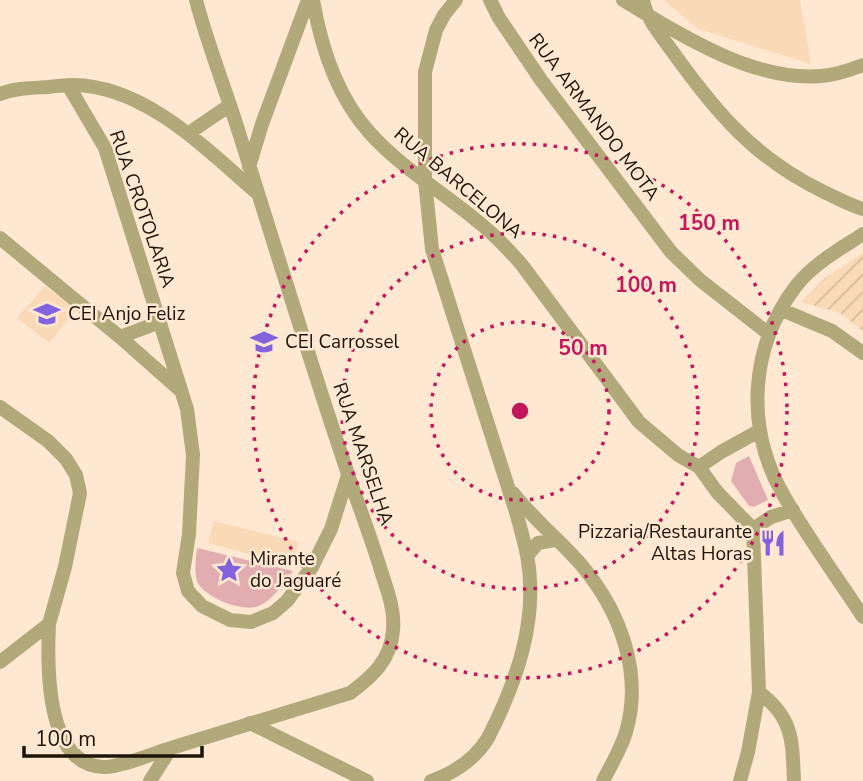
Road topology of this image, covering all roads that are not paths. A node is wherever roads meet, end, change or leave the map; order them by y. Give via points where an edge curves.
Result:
1 (196, 0) edge
2 (310, 0) edge
3 (456, 0) edge
4 (490, 0) edge
5 (623, 0) edge
6 (645, 7) edge
7 (863, 65) edge
8 (68, 85) junction
9 (0, 94) edge
10 (230, 105) junction
11 (189, 133) junction
12 (249, 167) junction
13 (425, 181) junction
14 (256, 192) junction
15 (863, 209) edge
16 (863, 234) edge
17 (0, 238) edge
18 (782, 310) junction
19 (160, 322) junction
20 (769, 334) junction
21 (120, 337) junction
22 (863, 353) edge
23 (181, 391) junction
24 (0, 407) edge
25 (759, 432) junction
26 (699, 467) junction
27 (348, 475) junction
28 (506, 483) junction
29 (793, 510) junction
30 (753, 529) junction
31 (555, 540) junction
32 (527, 556) junction
33 (863, 617) edge
34 (49, 624) junction
35 (0, 662) edge
36 (759, 692) junction
37 (250, 723) junction
38 (171, 748) junction
39 (150, 781) edge
40 (367, 781) edge
41 (431, 781) edge
42 (603, 781) edge
43 (740, 781) edge
44 (794, 781) edge

1 - 10 street, RUA MARSELHA
2 - 12 street
2 - 13 street, RUA BARCELONA via 323,49 352,108 379,142
3 - 13 street via 436,30 425,72
4 - 20 street, RUA ARMANDO MOTA via 541,80 671,252
5 - 6 street
6 - 7 street via 707,48 773,73 821,76
6 - 15 street via 718,113 740,136 789,174
8 - 9 street
8 - 11 street via 108,90
8 - 19 street, RUA CROTOLARIA via 105,148
10 - 11 street
10 - 12 street, RUA MARSELHA
11 - 14 street
12 - 14 street, RUA MARSELHA
13 - 26 street, RUA BARCELONA via 503,244 639,422
13 - 28 street via 432,249
14 - 27 street, RUA MARSELHA
16 - 18 street via 815,268 797,285
17 - 21 street
18 - 20 street
18 - 22 street via 832,331
19 - 21 street
19 - 23 street, RUA CROTOLARIA
20 - 25 street via 758,372
21 - 23 street
23 - 27 street, RUA CROTOLARIA via 193,455 184,583 195,600 217,615 258,621 287,601 312,567 331,529
24 - 34 street, RUA MARSELHA via 48,441 76,475 78,509
25 - 26 street
25 - 29 street
26 - 30 street, RUA BARCELONA
27 - 37 street, RUA MARSELHA via 392,605 389,648 375,675 350,693
28 - 31 street
28 - 32 street
29 - 30 street
29 - 33 street
30 - 36 street
31 - 32 street via 538,543
31 - 42 street via 582,566 612,610 630,658 630,718
32 - 41 street via 530,609 525,644 496,722 475,754
34 - 35 street
34 - 38 street, RUA MARSELHA via 56,724 74,753 85,762 108,767
36 - 43 street
36 - 44 street via 780,711 789,728
37 - 38 street, RUA MARSELHA
37 - 40 street
38 - 39 street

